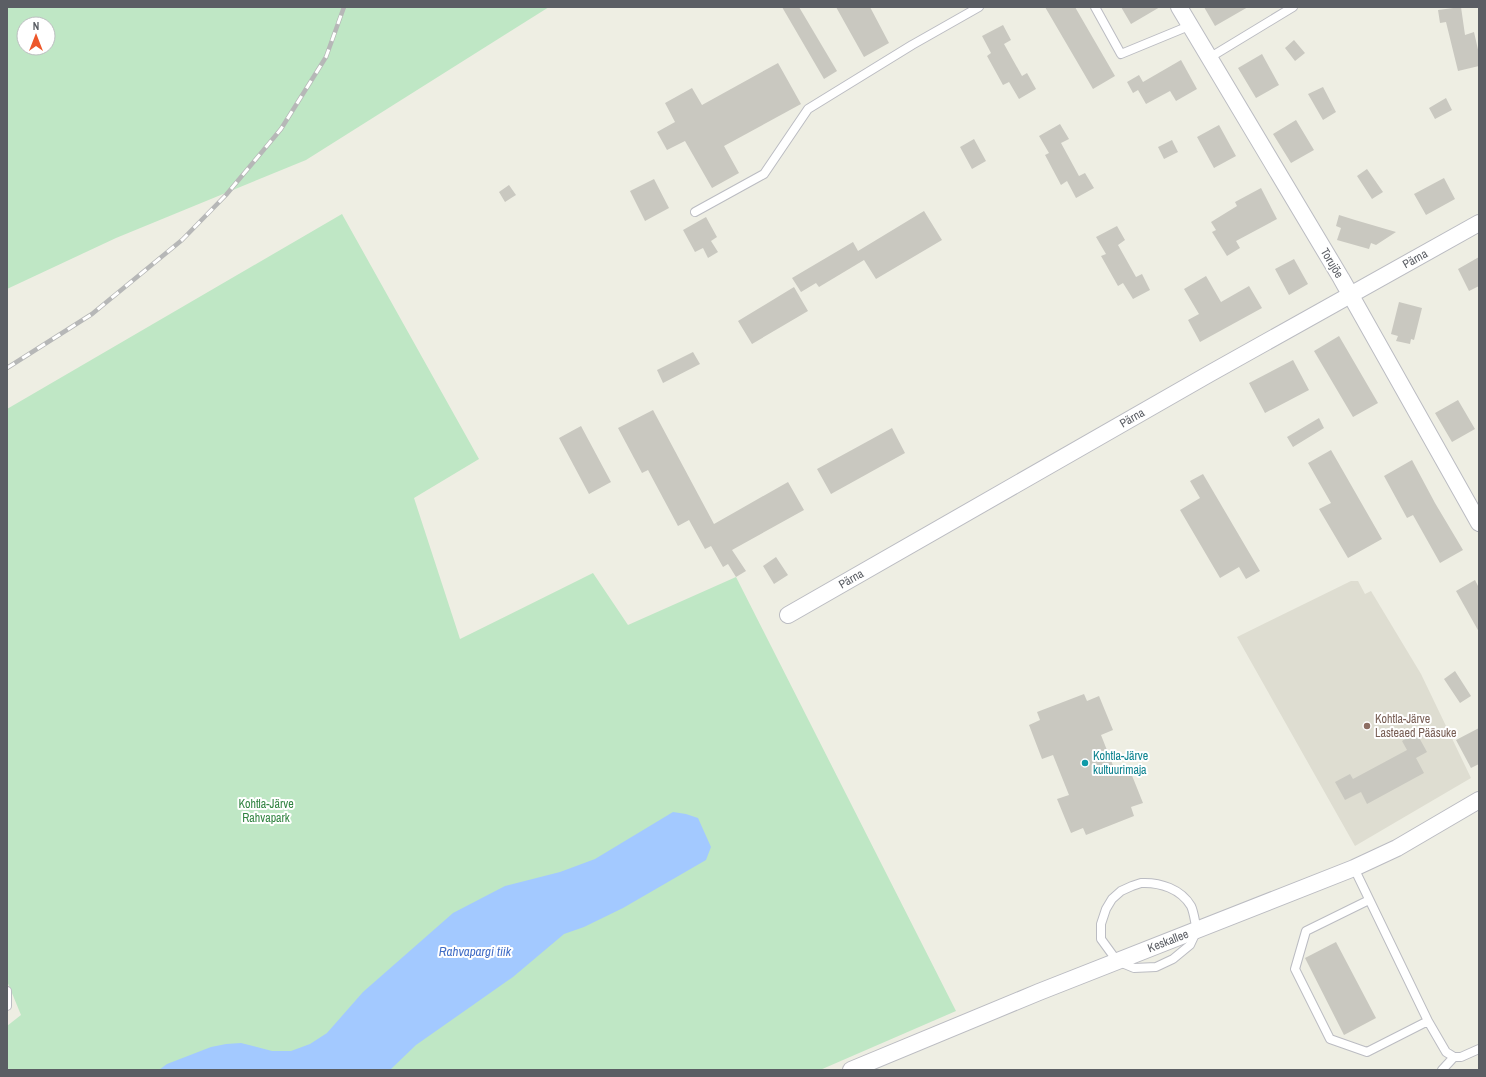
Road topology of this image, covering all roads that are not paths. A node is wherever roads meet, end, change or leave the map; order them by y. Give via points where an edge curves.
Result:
1 (979, 7) edge
2 (1095, 7) edge
3 (1179, 7) edge
4 (1293, 7) edge
5 (1189, 26) junction
6 (1208, 58) junction
7 (695, 212) dead end
8 (1479, 223) edge
9 (1350, 295) junction
10 (1479, 523) edge
11 (788, 615) dead end
12 (1479, 800) edge
13 (1354, 868) junction
14 (1369, 900) junction
15 (1197, 930) junction
16 (1117, 961) junction
17 (7, 991) edge
18 (7, 1006) edge
19 (1428, 1021) junction
20 (1479, 1049) edge
21 (1454, 1057) junction
22 (851, 1070) edge
23 (1442, 1070) edge

1 - 7 lane via 912,45 808,110 764,174
2 - 5 lane via 1121,54
3 - 5 street, Torujõe
4 - 6 lane
5 - 6 street, Torujõe
6 - 9 street, Torujõe
8 - 9 street, Pärna
9 - 10 street, Torujõe
9 - 11 street, Pärna
12 - 13 street, Keskallee via 1397,848
13 - 14 lane
13 - 15 street, Keskallee
14 - 19 lane
14 - 19 lane via 1306,932 1295,969 1330,1039 1367,1052
15 - 16 street, Keskallee
15 - 16 lane via 1191,906 1181,896 1167,887 1151,883 1132,886 1112,899 1101,924 1101,939
16 - 22 street, Keskallee
17 - 18 lane
19 - 21 lane via 1446,1052
20 - 21 lane via 1461,1057
21 - 23 lane

